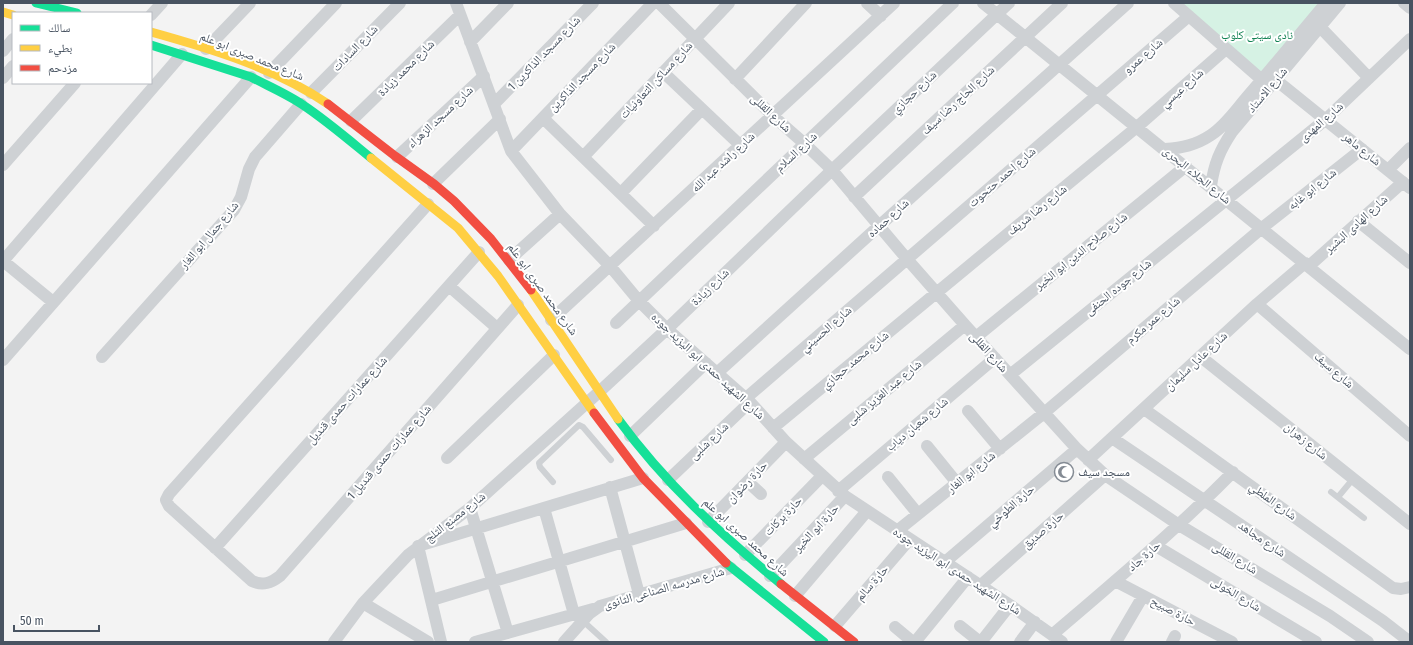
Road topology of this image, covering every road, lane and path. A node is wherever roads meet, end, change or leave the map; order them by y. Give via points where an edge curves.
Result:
1 (36, 3) edge
2 (162, 3) edge
3 (250, 3) edge
4 (336, 3) edge
5 (400, 3) edge
6 (456, 3) edge
7 (508, 3) edge
8 (593, 3) edge
9 (653, 3) edge
10 (659, 3) edge
11 (729, 3) edge
12 (806, 3) edge
13 (867, 3) edge
14 (894, 3) edge
15 (953, 3) edge
16 (983, 3) edge
17 (1010, 3) edge
18 (1062, 3) edge
19 (1128, 3) edge
20 (1174, 3) edge
21 (1326, 3) edge
22 (1340, 3) edge
23 (1404, 3) edge
24 (1410, 8) edge
25 (76, 9) edge
26 (152, 14) edge
27 (997, 14) junction
28 (460, 15) junction
29 (881, 16) junction
30 (1189, 16) junction
31 (1320, 27) junction
32 (152, 32) edge
33 (1025, 37) junction
34 (695, 39) junction
35 (1410, 39) edge
36 (12, 40) edge
37 (470, 42) junction
38 (152, 45) edge
39 (206, 49) junction
40 (1226, 49) junction
41 (3, 51) edge
42 (182, 54) junction
43 (1060, 64) junction
44 (12, 67) edge
45 (269, 72) junction
46 (663, 72) junction
47 (484, 76) junction
48 (251, 77) junction
49 (3, 78) edge
50 (1369, 78) junction
51 (735, 79) junction
52 (1262, 80) junction
53 (1276, 80) junction
54 (74, 84) edge
55 (311, 93) junction
56 (1098, 95) junction
57 (301, 104) junction
58 (494, 104) junction
59 (702, 109) junction
60 (1241, 113) junction
61 (773, 116) junction
62 (543, 118) junction
63 (500, 119) junction
64 (1325, 120) junction
65 (351, 121) junction
66 (1137, 127) junction
67 (805, 144) junction
68 (740, 146) junction
69 (1410, 148) edge
70 (1165, 149) junction
71 (1362, 149) junction
72 (511, 151) junction
73 (397, 157) junction
74 (583, 157) junction
75 (3, 165) edge
76 (1186, 166) junction
77 (832, 170) junction
78 (1388, 170) junction
79 (434, 184) junction
80 (1406, 185) edge
81 (1211, 186) junction
82 (621, 194) junction
83 (854, 197) junction
84 (1227, 199) junction
85 (428, 204) junction
86 (560, 214) junction
87 (1358, 221) junction
88 (654, 226) junction
89 (879, 226) junction
90 (1262, 228) junction
91 (479, 252) junction
92 (907, 259) junction
93 (509, 260) junction
94 (3, 261) edge
95 (1410, 263) edge
96 (1307, 264) junction
97 (610, 266) junction
98 (449, 286) junction
99 (936, 292) junction
100 (639, 301) junction
101 (53, 302) junction
102 (518, 304) junction
103 (1257, 304) junction
104 (552, 320) junction
105 (616, 323) dead end
106 (965, 325) junction
107 (497, 328) junction
108 (667, 329) junction
109 (976, 337) junction
110 (1410, 348) edge
111 (554, 355) junction
112 (102, 357) dead end
113 (1201, 357) junction
114 (995, 358) junction
115 (3, 360) edge
116 (706, 363) junction
117 (717, 373) junction
118 (1010, 374) junction
119 (599, 392) junction
120 (748, 400) junction
121 (587, 402) junction
122 (1144, 409) junction
123 (968, 411) dead end
124 (1044, 413) junction
125 (596, 428) junction
126 (773, 428) junction
127 (630, 436) junction
128 (1410, 436) edge
129 (1112, 438) junction
130 (786, 442) junction
131 (927, 446) dead end
132 (1000, 449) junction
133 (1077, 449) junction
134 (447, 458) dead end
135 (804, 459) junction
136 (610, 460) dead end
137 (1088, 460) junction
138 (1233, 472) junction
139 (1105, 475) junction
140 (822, 476) junction
141 (888, 477) dead end
142 (643, 478) junction
143 (1353, 478) junction
144 (668, 480) junction
145 (553, 482) dead end
146 (748, 482) junction
147 (957, 483) junction
148 (610, 488) junction
149 (1331, 492) dead end
150 (761, 494) dead end
151 (842, 494) junction
152 (1338, 497) junction
153 (1205, 501) junction
154 (470, 508) junction
155 (544, 508) junction
156 (867, 511) junction
157 (918, 514) junction
158 (1364, 518) dead end
159 (708, 522) junction
160 (686, 523) junction
161 (1180, 524) junction
162 (1410, 524) edge
163 (476, 528) junction
164 (897, 532) junction
165 (909, 540) junction
166 (625, 541) junction
167 (418, 546) junction
168 (1156, 546) junction
169 (215, 548) junction
170 (745, 555) junction
171 (559, 562) junction
172 (945, 562) junction
173 (731, 568) junction
174 (770, 576) junction
175 (968, 577) junction
176 (1115, 581) junction
177 (492, 582) junction
178 (981, 585) junction
179 (1408, 586) edge
180 (639, 594) junction
181 (795, 596) junction
182 (1144, 596) junction
183 (432, 600) junction
184 (363, 603) junction
185 (1010, 605) junction
186 (578, 618) junction
187 (1035, 622) junction
188 (835, 626) junction
189 (960, 626) dead end
190 (896, 627) dead end
191 (508, 633) junction
192 (1052, 635) junction
193 (340, 640) edge
194 (428, 642) edge
195 (441, 642) edge
196 (475, 642) edge
197 (564, 642) edge
198 (606, 642) edge
199 (824, 642) edge
200 (854, 642) edge
201 (914, 642) edge
202 (980, 642) edge
203 (1020, 642) edge
204 (1062, 642) edge
205 (1116, 642) edge
206 (1232, 642) edge
207 (1316, 642) edge
208 (1368, 642) edge
209 (1410, 642) edge

1 - 25 street
2 - 26 street
3 - 39 street
4 - 45 street
5 - 55 street, شارع السادات
6 - 28 street, شارع الشهيد حمدى ابو اليزيد جوده
7 - 37 street
8 - 58 street, شارع مسجد الذاكرين 1
9 - 62 street, شارع مسجد الذاكرين
10 - 34 street, شارع القللى
11 - 34 street, شارع مساكن التعاونيات
12 - 51 street
13 - 29 street
14 - 29 street, شارع راشد عبد الله
15 - 67 street, شارع السلام
16 - 27 street, شارع الجلاء البحرى
17 - 27 street, شارع حجازي
18 - 33 street, شارع الحاج رضا سيف
19 - 43 street, شارع حماده
20 - 30 street
21 - 52 street, شارع الاستاد
22 - 31 street, شارع الاستاد
23 - 24 street
27 - 33 street, شارع الجلاء البحرى
27 - 77 street, شارع حجازي
28 - 37 street, شارع الشهيد حمدى ابو اليزيد جوده
28 - 65 street, شارع محمد زيادة
29 - 61 street, شارع راشد عبد الله
30 - 40 street
30 - 56 street, شارع عمرو
31 - 50 street
31 - 53 street, شارع الاستاد
32 - 39 street, شارع محمد صبرى ابو علم
33 - 43 street, شارع الجلاء البحرى
33 - 83 street, شارع الحاج رضا سيف
34 - 46 street, شارع مساكن التعاونيات
34 - 51 street, شارع القللى
35 - 50 street, شارع المهدى
36 - 41 street
37 - 47 street, شارع الشهيد حمدى ابو اليزيد جوده
38 - 42 street, شارع محمد صبرى ابو علم
39 - 45 street, شارع محمد صبرى ابو علم
40 - 52 street
40 - 66 street, شارع عيسي
42 - 48 street, شارع محمد صبرى ابو علم
42 - 94 street
43 - 56 street, شارع الجلاء البحرى
43 - 89 street, شارع حماده
44 - 49 street
45 - 55 street, شارع محمد صبرى ابو علم
46 - 59 street
46 - 74 street, شارع مساكن التعاونيات
47 - 58 street, شارع الشهيد حمدى ابو اليزيد جوده
47 - 73 street, شارع مسجد الزهراء
48 - 57 street, شارع محمد صبرى ابو علم
48 - 101 street
50 - 64 street, شارع المهدى
51 - 61 street, شارع القللى
52 - 60 street, شارع الاستاد
53 - 60 street, شارع الاستاد
53 - 64 street, شارع ماهر
54 - 75 street
55 - 65 street, شارع محمد صبرى ابو علم
56 - 66 street, شارع الجلاء البحرى
56 - 92 street, شارع احمد حتحوت
57 - 85 street, شارع محمد صبرى ابو علم
57 - 112 street, شارع جمال ابو الغار via 255,157 234,210
58 - 63 street, شارع الشهيد حمدى ابو اليزيد جوده
59 - 68 street
59 - 82 street
60 - 70 street, شارع الاستاد via 1198,143
60 - 81 street, شارع الاستاد via 1219,152
61 - 67 street, شارع القللى
61 - 68 street, شارع راشد عبد الله
62 - 72 street, شارع مسجد الذاكرين
62 - 74 street
63 - 72 street, شارع الشهيد حمدى ابو اليزيد جوده
63 - 79 street
64 - 71 street, شارع ماهر
64 - 84 street, شارع المهدى
65 - 73 street, شارع محمد صبرى ابو علم
66 - 70 street, شارع الجلاء البحرى
66 - 99 street, شارع رضا شريف
67 - 77 street, شارع القللى
67 - 100 street, شارع السلام
68 - 88 street, شارع راشد عبد الله
69 - 78 street
70 - 76 street, شارع الجلاء البحرى
71 - 78 street, شارع ماهر
71 - 90 street, شارع ابو غابه
72 - 86 street, شارع الشهيد حمدى ابو اليزيد جوده
73 - 79 street, شارع محمد صبرى ابو علم
74 - 82 street
76 - 81 street, شارع الجلاء البحرى
76 - 109 street, شارع صلاح الدين ابو الخير
77 - 83 street, شارع القللى
77 - 108 street, شارع زيادة
78 - 80 street, شارع ماهر
79 - 93 street, شارع محمد صبرى ابو علم via 482,228
80 - 87 street, شارع الهادى البشير
81 - 84 street, شارع الجلاء البحرى
82 - 88 street
83 - 89 street, شارع القللى
84 - 90 street, شارع الجلاء البحرى
84 - 118 street, شارع جوده الحنفى
85 - 91 street, شارع محمد صبرى ابو علم via 458,228
85 - 169 street via 168,496 166,500 169,506
86 - 93 street
86 - 97 street, شارع الشهيد حمدى ابو اليزيد جوده
87 - 95 street
87 - 96 street, شارع الهادى البشير
88 - 97 street, شارع راشد عبد الله
89 - 92 street, شارع القللى
89 - 117 street, شارع حماده
90 - 96 street, شارع الجلاء البحرى
90 - 124 street, شارع عمر مكرم
91 - 98 street, شارع عمارات حمدى قنديل
91 - 102 street, شارع محمد صبرى ابو علم
92 - 99 street, شارع القللى
92 - 120 street, شارع الحسيني
93 - 104 street, شارع محمد صبرى ابو علم
94 - 101 street
96 - 103 street, شارع عادل سليمان
96 - 110 street, شارع الجلاء البحرى
97 - 100 street, شارع الشهيد حمدى ابو اليزيد جوده
97 - 104 street, شارع راشد عبد الله
98 - 107 street
98 - 169 street, شارع عمارات حمدى قنديل
99 - 106 street, شارع القللى
99 - 126 street, شارع محمد حجازي
100 - 105 street, شارع السلام
100 - 108 street, شارع الشهيد حمدى ابو اليزيد جوده
101 - 115 street
102 - 107 street, شارع عمارات حمدى قنديل 1
102 - 111 street, شارع محمد صبرى ابو علم
103 - 113 street, شارع عادل سليمان
103 - 128 street, شارع سيف
104 - 119 street, شارع محمد صبرى ابو علم
106 - 109 street, شارع القللى
106 - 135 street, شارع عبد العزيز شلبى
107 - 169 street, شارع عمارات حمدى قنديل 1 via 280,576 269,583 252,581
108 - 116 street, شارع الشهيد حمدى ابو اليزيد جوده
108 - 119 street, شارع زيادة
109 - 114 street, شارع القللى
111 - 121 street, شارع محمد صبرى ابو علم
111 - 134 street
113 - 122 street, شارع عادل سليمان
113 - 143 street, شارع زهران
114 - 118 street, شارع القللى
114 - 151 street, شارع شعبان دياب
116 - 117 street, شارع الشهيد حمدى ابو اليزيد جوده
116 - 127 street
117 - 120 street, شارع الشهيد حمدى ابو اليزيد جوده
118 - 124 street, شارع القللى
119 - 121 street, شارع زيادة
119 - 127 street, شارع محمد صبرى ابو علم
120 - 126 street, شارع الشهيد حمدى ابو اليزيد جوده
120 - 144 street, شارع شلبى
121 - 125 street, شارع محمد صبرى ابو علم
121 - 154 street, شارع مصنع الثلج
122 - 129 street, شارع عادل سليمان
122 - 138 street, شارع الملطي
123 - 132 street
124 - 132 street, شارع ابو الغار
124 - 133 street, شارع القللى
125 - 136 lane
125 - 142 street, شارع محمد صبرى ابو علم
125 - 145 lane via 577,426 540,462 540,467
126 - 130 street, شارع الشهيد حمدى ابو اليزيد جوده
127 - 144 street, شارع محمد صبرى ابو علم
129 - 137 street, شارع عادل سليمان
129 - 153 street, شارع مجاهد
130 - 135 street, شارع الشهيد حمدى ابو اليزيد جوده
130 - 146 street, حارة رضوان
131 - 147 street
132 - 147 street, شارع ابو الغار
133 - 137 street, شارع القللى
133 - 172 street, حارة الطوخي
135 - 140 street, شارع الشهيد حمدى ابو اليزيد جوده
137 - 139 street, شارع القللى
138 - 153 street, حارة جاد
138 - 179 street, شارع الملطي via 1393,588
139 - 161 street, شارع القللى
139 - 178 street, حارة صديق
140 - 151 street, شارع الشهيد حمدى ابو اليزيد جوده
140 - 170 street, حارة بركات
141 - 157 street
142 - 148 street
142 - 160 street, شارع محمد صبرى ابو علم
143 - 152 lane
143 - 162 street, شارع زهران
144 - 159 street, شارع محمد صبرى ابو علم
146 - 150 street
146 - 159 street, حارة رضوان
147 - 157 street, شارع ابو الغار
148 - 155 street
148 - 166 street
149 - 152 lane
151 - 156 street, شارع الشهيد حمدى ابو اليزيد جوده
151 - 174 street, حارة ابو الخير
152 - 158 lane
153 - 161 street, حارة جاد
153 - 209 street, شارع مجاهد via 1383,621
154 - 163 street
154 - 167 street, شارع مصنع الثلج
155 - 163 street
155 - 171 street
156 - 164 street, شارع الشهيد حمدى ابو اليزيد جوده
156 - 181 street
157 - 164 street, شارع ابو الغار
159 - 170 street, شارع محمد صبرى ابو علم
160 - 166 street
160 - 173 street, شارع محمد صبرى ابو علم
161 - 168 street, حارة جاد
161 - 208 street, شارع القللى
163 - 167 street
163 - 177 street
164 - 165 street, شارع الشهيد حمدى ابو اليزيد جوده
165 - 172 street, شارع الشهيد حمدى ابو اليزيد جوده
165 - 188 street, حارة سالم
166 - 171 street
166 - 180 street
167 - 183 street
167 - 184 street, شارع مصنع الثلج
168 - 176 street, حارة جاد
168 - 207 street, شارع الخولى
170 - 174 street, شارع محمد صبرى ابو علم
171 - 177 street
171 - 186 street
172 - 175 street, شارع الشهيد حمدى ابو اليزيد جوده
173 - 180 street, شارع مدرسه الصناعى الثانوى
173 - 199 street, شارع محمد صبرى ابو علم
174 - 181 street, شارع محمد صبرى ابو علم
175 - 178 street, شارع الشهيد حمدى ابو اليزيد جوده
175 - 201 street
176 - 182 street, حارة صبيح
176 - 192 street, حارة جاد
177 - 183 street
177 - 191 street
178 - 185 street, شارع الشهيد حمدى ابو اليزيد جوده
180 - 186 street, شارع مدرسه الصناعى الثانوى via 604,604
181 - 188 street, شارع محمد صبرى ابو علم
182 - 205 street
182 - 206 street, حارة صبيح
183 - 195 street
184 - 193 street, شارع مصنع الثلج
184 - 194 street
185 - 187 street, شارع الشهيد حمدى ابو اليزيد جوده
185 - 202 street
186 - 191 street
186 - 197 street, شارع مدرسه الصناعى الثانوى
186 - 198 lane
187 - 192 street, شارع الشهيد حمدى ابو اليزيد جوده
187 - 203 street
188 - 200 street, شارع محمد صبرى ابو علم
189 - 202 street
190 - 201 street
191 - 196 street
192 - 204 street, شارع الشهيد حمدى ابو اليزيد جوده

